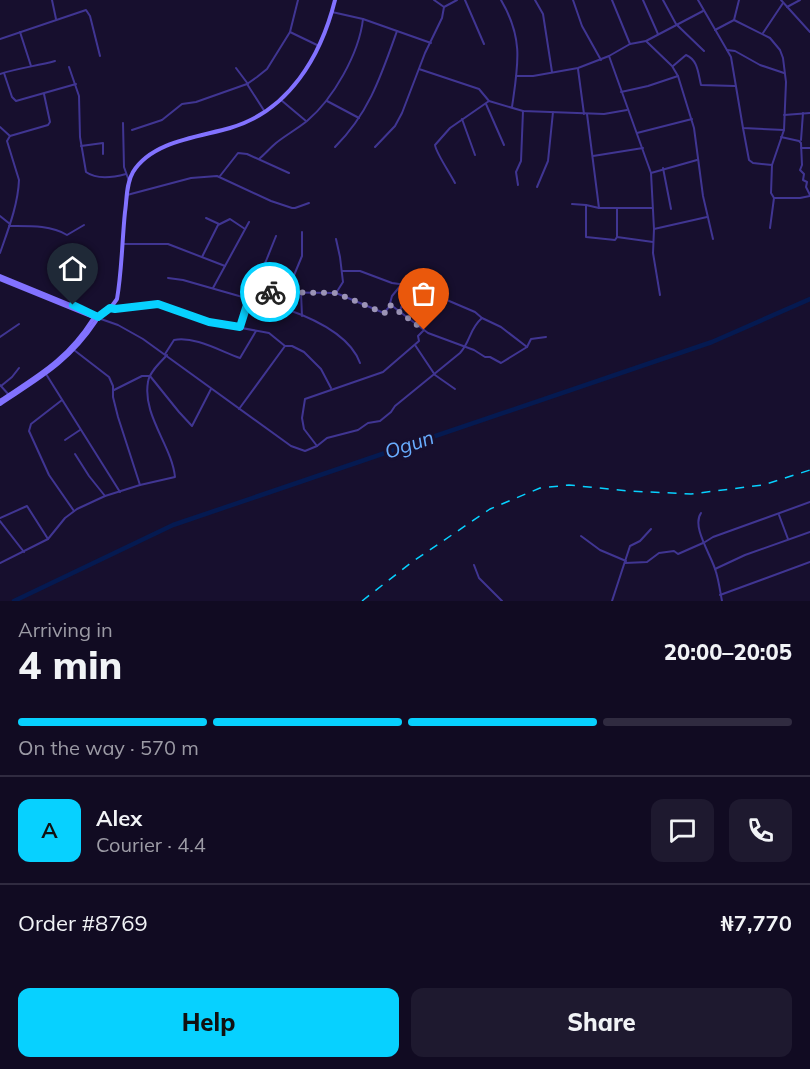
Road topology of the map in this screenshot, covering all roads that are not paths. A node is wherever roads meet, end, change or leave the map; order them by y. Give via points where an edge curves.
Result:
1 (52, 0) edge
2 (298, 0) edge
3 (335, 0) edge
4 (434, 0) edge
5 (457, 0) edge
6 (465, 0) edge
7 (501, 0) edge
8 (535, 0) edge
9 (573, 0) edge
10 (612, 0) edge
11 (642, 0) edge
12 (663, 0) edge
13 (698, 0) edge
14 (739, 0) edge
15 (800, 0) edge
16 (782, 2) edge
17 (444, 7) junction
18 (786, 7) junction
19 (703, 11) junction
20 (332, 12) junction
21 (56, 19) junction
22 (363, 19) junction
23 (734, 20) junction
24 (676, 24) junction
25 (397, 31) junction
26 (715, 31) junction
27 (21, 32) junction
28 (290, 32) junction
29 (810, 32) edge
30 (763, 33) junction
31 (658, 34) junction
32 (0, 39) edge
33 (646, 41) junction
34 (430, 43) junction
35 (484, 44) dead end
36 (630, 44) junction
37 (320, 46) junction
38 (727, 50) junction
39 (704, 51) dead end
40 (100, 56) dead end
41 (609, 56) junction
42 (601, 60) junction
43 (55, 61) dead end
44 (31, 66) junction
45 (672, 66) junction
46 (69, 67) dead end
47 (236, 68) dead end
48 (578, 68) junction
49 (419, 69) junction
50 (552, 72) junction
51 (2, 73) edge
52 (784, 73) junction
53 (516, 76) junction
54 (678, 76) junction
55 (76, 84) junction
56 (247, 84) junction
57 (735, 86) junction
58 (621, 92) junction
59 (44, 93) junction
60 (281, 99) junction
61 (327, 100) junction
62 (488, 102) junction
63 (512, 108) junction
64 (627, 110) junction
65 (523, 111) junction
66 (266, 112) junction
67 (552, 112) junction
68 (803, 113) junction
69 (810, 113) edge
70 (586, 114) junction
71 (784, 115) junction
72 (359, 118) junction
73 (462, 119) junction
74 (692, 119) junction
75 (306, 121) junction
76 (123, 123) dead end
77 (0, 127) edge
78 (743, 128) junction
79 (132, 130) dead end
80 (784, 130) junction
81 (637, 133) junction
82 (10, 136) junction
83 (781, 137) junction
84 (801, 143) junction
85 (81, 146) junction
86 (504, 146) dead end
87 (335, 147) dead end
88 (375, 147) dead end
89 (643, 148) junction
90 (800, 148) junction
91 (810, 148) edge
92 (104, 154) dead end
93 (475, 155) dead end
94 (593, 156) junction
95 (259, 159) junction
96 (697, 160) junction
97 (772, 165) junction
98 (663, 168) junction
99 (289, 172) dead end
100 (651, 172) junction
101 (126, 174) junction
102 (220, 176) junction
103 (129, 182) junction
104 (455, 183) dead end
105 (518, 185) dead end
106 (537, 187) dead end
107 (127, 195) junction
108 (810, 196) edge
109 (774, 198) junction
110 (309, 203) dead end
111 (572, 204) dead end
112 (586, 205) junction
113 (599, 208) junction
114 (617, 208) junction
115 (652, 208) junction
116 (671, 209) dead end
117 (0, 216) edge
118 (707, 217) junction
119 (206, 218) dead end
120 (249, 222) dead end
121 (219, 224) junction
122 (10, 225) junction
123 (84, 225) dead end
124 (245, 228) junction
125 (770, 228) dead end
126 (654, 229) junction
127 (302, 232) dead end
128 (276, 236) dead end
129 (617, 237) junction
130 (336, 239) dead end
131 (713, 239) dead end
132 (653, 242) junction
133 (122, 244) junction
134 (0, 253) edge
135 (202, 257) junction
136 (225, 266) junction
137 (342, 271) junction
138 (0, 277) edge
139 (168, 278) dead end
140 (401, 285) junction
141 (414, 286) junction
142 (213, 289) junction
143 (251, 292) junction
144 (287, 292) junction
145 (301, 292) junction
146 (336, 293) junction
147 (660, 295) dead end
148 (390, 305) junction
149 (110, 308) junction
150 (286, 309) dead end
151 (400, 311) junction
152 (302, 316) junction
153 (95, 318) junction
154 (482, 318) junction
155 (19, 324) dead end
156 (240, 327) junction
157 (257, 330) junction
158 (424, 330) junction
159 (546, 337) dead end
160 (0, 338) edge
161 (415, 345) junction
162 (285, 346) junction
163 (466, 347) junction
164 (527, 347) junction
165 (74, 350) junction
166 (166, 354) junction
167 (360, 363) dead end
168 (20, 368) dead end
169 (46, 374) junction
170 (435, 375) junction
171 (150, 376) junction
172 (1, 385) edge
173 (331, 388) junction
174 (211, 389) junction
175 (455, 389) dead end
176 (113, 390) junction
177 (9, 395) junction
178 (62, 400) junction
179 (0, 402) edge
180 (239, 409) junction
181 (80, 430) junction
182 (65, 440) dead end
183 (317, 446) junction
184 (75, 454) dead end
185 (140, 485) junction
186 (120, 492) junction
187 (105, 496) junction
188 (810, 502) edge
189 (74, 511) junction
190 (702, 513) dead end
191 (779, 514) junction
192 (0, 520) edge
193 (651, 529) dead end
194 (810, 532) edge
195 (581, 536) dead end
196 (48, 539) junction
197 (788, 539) junction
198 (704, 542) junction
199 (24, 552) junction
200 (625, 562) junction
201 (810, 562) edge
202 (0, 563) edge
203 (474, 565) dead end
204 (715, 569) junction
205 (720, 595) junction
206 (502, 601) edge
207 (612, 601) edge
208 (722, 601) edge

1 - 21 street
2 - 28 street
3 - 20 street
4 - 17 street
5 - 17 street
6 - 35 street
7 - 53 street via 516,34
8 - 50 street via 543,14
9 - 42 street
10 - 36 street
11 - 31 street
12 - 24 street
13 - 19 street
14 - 23 street
15 - 18 street
16 - 18 street
16 - 30 street
17 - 34 street
18 - 29 street
19 - 24 street
19 - 26 street
20 - 22 street
20 - 37 street
21 - 27 street
21 - 40 street via 87,11
22 - 25 street
22 - 61 street via 351,57
23 - 26 street
23 - 30 street
24 - 31 street
24 - 39 street
25 - 34 street
25 - 72 street via 374,94
26 - 38 street
27 - 32 street
27 - 44 street
28 - 37 street
28 - 56 street via 267,69
30 - 52 street via 780,50
31 - 33 street
33 - 36 street
33 - 45 street
34 - 49 street
36 - 41 street
37 - 60 street
38 - 52 street
38 - 57 street
41 - 42 street
41 - 58 street
42 - 48 street
43 - 44 street
44 - 51 street
45 - 54 street
45 - 57 street via 686,55 696,64 701,85
46 - 55 street
47 - 56 street
48 - 50 street
48 - 70 street
49 - 62 street via 479,89
49 - 88 street via 399,120
50 - 53 street
51 - 59 street via 16,101
52 - 71 street
53 - 63 street
54 - 58 street
54 - 74 street
55 - 59 street
55 - 85 street
56 - 66 street
56 - 79 street via 182,104 162,120
57 - 78 street
58 - 64 street
59 - 82 street via 48,126
60 - 66 street
60 - 75 street
61 - 72 street
61 - 75 street
62 - 63 street
62 - 73 street
62 - 86 street
63 - 65 street
64 - 70 street
64 - 81 street
65 - 67 street
65 - 105 street
66 - 103 street via 231,128 156,151 137,167
67 - 70 street
67 - 106 street via 548,161
68 - 69 street
68 - 71 street
68 - 84 street
70 - 94 street
71 - 80 street
72 - 87 street
73 - 93 street
73 - 104 street via 434,146
74 - 81 street
74 - 96 street
75 - 95 street
76 - 101 street
77 - 82 street
78 - 80 street
78 - 97 street via 749,160 753,164
80 - 83 street
81 - 89 street
82 - 122 street via 7,141 19,180
83 - 84 street
83 - 97 street
84 - 90 street
85 - 92 street via 103,143
85 - 101 street via 87,174
89 - 94 street
89 - 100 street
90 - 91 street
90 - 108 street via 800,170
94 - 113 street
95 - 99 street
95 - 102 street via 238,153
96 - 98 street
96 - 118 street
97 - 109 street
98 - 100 street
98 - 116 street
100 - 115 street
101 - 103 street
102 - 107 street via 190,178
102 - 110 street via 292,208
103 - 107 street
107 - 133 street
108 - 109 street
109 - 125 street
111 - 112 street
112 - 113 street
112 - 129 street via 586,237
113 - 114 street
114 - 115 street
114 - 129 street
115 - 126 street
117 - 122 street
118 - 126 street
118 - 131 street
119 - 121 street
120 - 124 street
121 - 124 street via 230,219
121 - 135 street
122 - 123 street via 60,230 66,235
122 - 134 street
124 - 136 street
126 - 132 street
127 - 144 street via 302,256
128 - 143 street
129 - 132 street
130 - 137 street
132 - 147 street
133 - 135 street via 168,244
133 - 149 street via 118,292
135 - 136 street
136 - 142 street
137 - 140 street via 360,271
137 - 146 street via 342,286
138 - 153 street
139 - 142 street
140 - 141 street
140 - 148 street
141 - 151 street
141 - 154 street
142 - 143 street via 245,297
143 - 144 street
143 - 156 street
144 - 145 street
145 - 146 street
145 - 152 street
146 - 148 street via 384,313
148 - 151 street
149 - 153 street
149 - 156 street via 158,304 209,322
150 - 152 street
151 - 158 street
152 - 167 street via 330,330 353,348
153 - 165 street
153 - 166 street via 118,325
153 - 177 street via 54,364
154 - 163 street via 473,325
154 - 164 street
155 - 160 street
156 - 157 street
157 - 162 street via 274,335
157 - 166 street via 240,358 192,340 178,339
158 - 161 street
158 - 163 street
159 - 164 street via 531,339
161 - 170 street
161 - 173 street via 383,372
162 - 173 street via 304,352 321,369
162 - 180 street
163 - 164 street via 501,363
163 - 170 street
165 - 169 street
165 - 176 street via 109,377
166 - 171 street
166 - 174 street
168 - 172 street
169 - 178 street
169 - 179 street
170 - 175 street
170 - 183 street via 380,422 327,438
171 - 174 street via 192,426
171 - 176 street
171 - 185 street via 150,406 175,476
172 - 177 street
173 - 183 street via 304,400 304,429
174 - 180 street
176 - 185 street
177 - 179 street
178 - 181 street
178 - 189 street via 31,424 29,431 49,475
180 - 183 street via 296,449
181 - 182 street
181 - 186 street
184 - 187 street
185 - 186 street
186 - 187 street
187 - 189 street
188 - 191 street
189 - 196 street
190 - 198 street via 698,520
191 - 197 street
191 - 198 street
192 - 196 street via 27,506
192 - 199 street
193 - 200 street via 630,546
194 - 197 street
195 - 200 street
196 - 199 street
197 - 204 street
198 - 200 street via 678,554 659,553 647,562
198 - 204 street
199 - 202 street
200 - 207 street
201 - 205 street
203 - 206 street via 479,578
204 - 205 street
205 - 208 street

